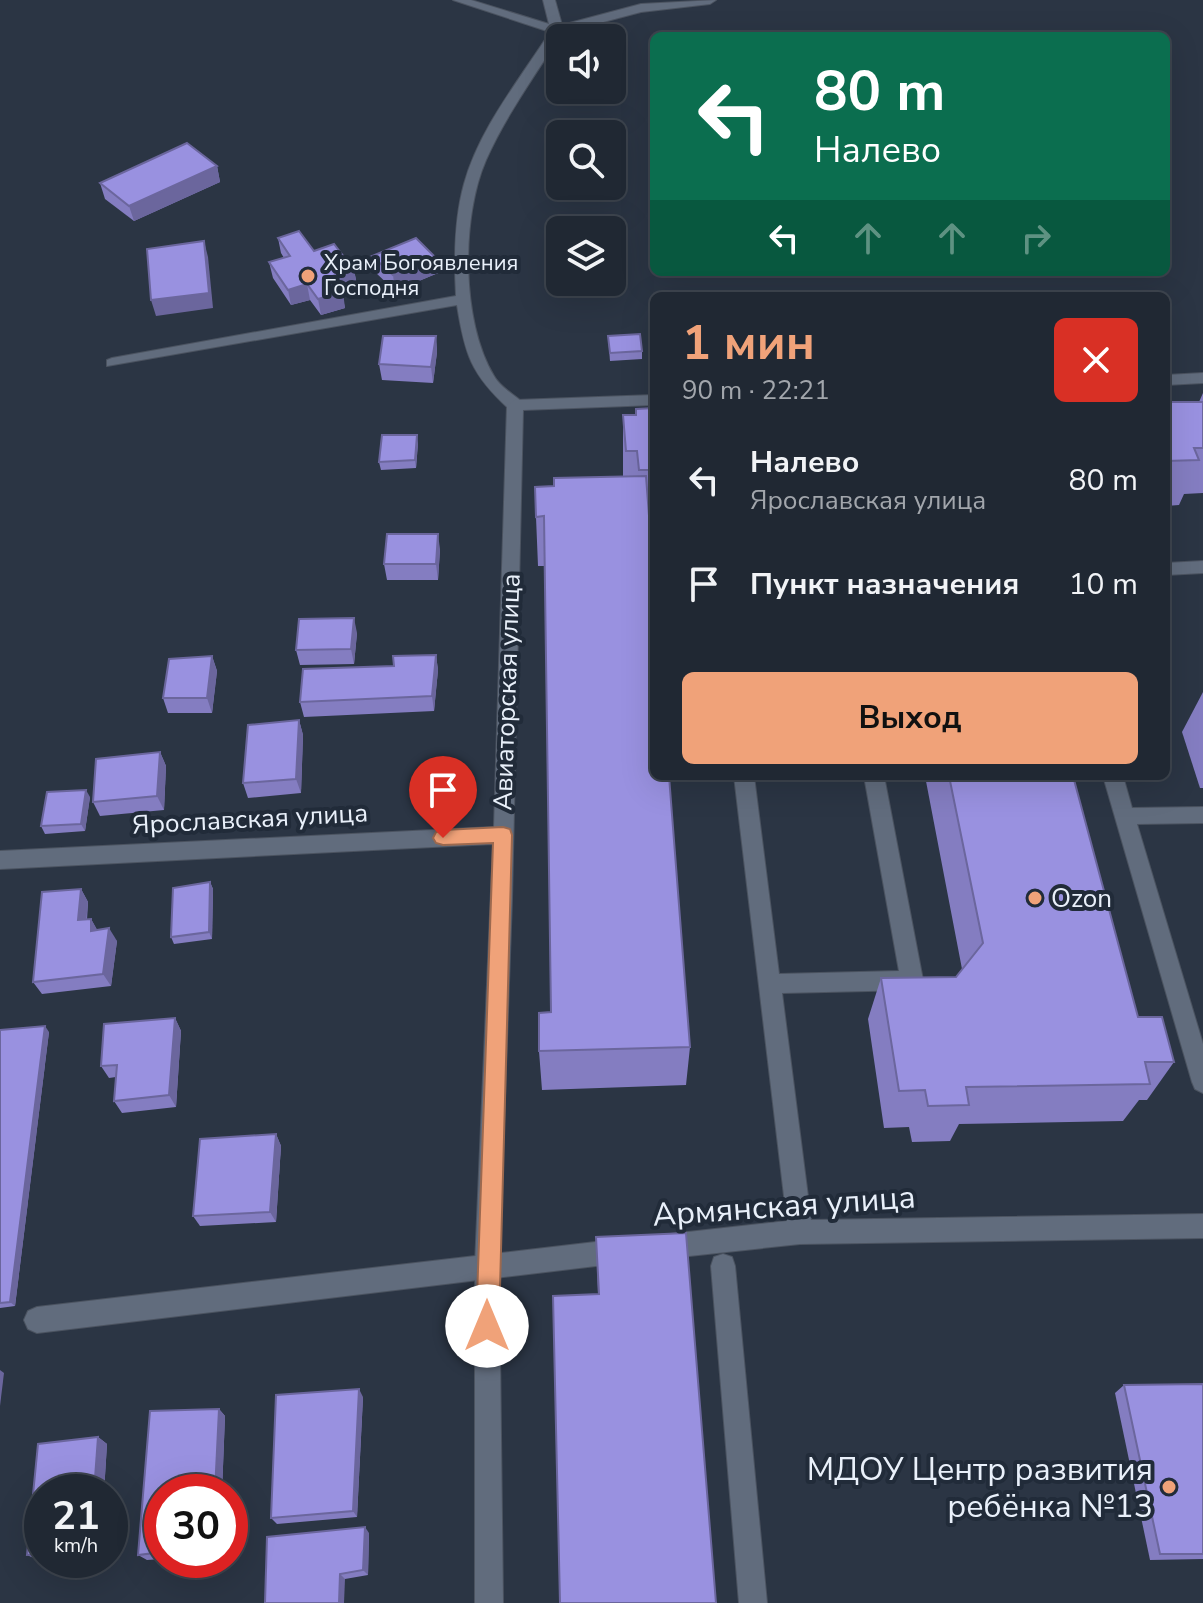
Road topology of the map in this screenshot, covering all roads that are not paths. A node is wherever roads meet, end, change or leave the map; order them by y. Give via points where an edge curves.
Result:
1 (459, 0) edge
2 (549, 0) edge
3 (710, 0) edge
4 (555, 24) edge
5 (580, 24) edge
6 (546, 27) edge
7 (546, 49) edge
8 (464, 299) junction
9 (112, 363) dead end
10 (1203, 378) edge
11 (1170, 380) edge
12 (650, 400) edge
13 (515, 405) junction
14 (1203, 567) edge
15 (1170, 569) edge
16 (744, 780) edge
17 (875, 780) edge
18 (1114, 780) edge
19 (1203, 815) edge
20 (1125, 816) junction
21 (503, 835) junction
22 (0, 860) edge
23 (769, 984) junction
24 (1192, 1007) edge
25 (1203, 1082) edge
26 (1203, 1226) edge
27 (800, 1232) junction
28 (487, 1265) junction
29 (723, 1266) dead end
30 (37, 1320) dead end
31 (489, 1603) edge
32 (753, 1603) edge

1 - 6 street
2 - 4 street
3 - 5 street via 641,8
7 - 8 street via 478,164 463,225
8 - 9 street
8 - 13 street via 468,330 488,380
10 - 11 street
12 - 13 street
13 - 21 street, Авиаторская улица
14 - 15 street
16 - 23 street
17 - 23 street via 912,980
18 - 20 street
19 - 20 street
20 - 24 street
21 - 22 street, Ярославская улица
21 - 28 street, Авиаторская улица
23 - 27 street
24 - 25 street
26 - 27 street, Армянская улица
27 - 28 street, Армянская улица
28 - 30 street, Армянская улица
28 - 31 street, Авиаторская улица
29 - 32 street

